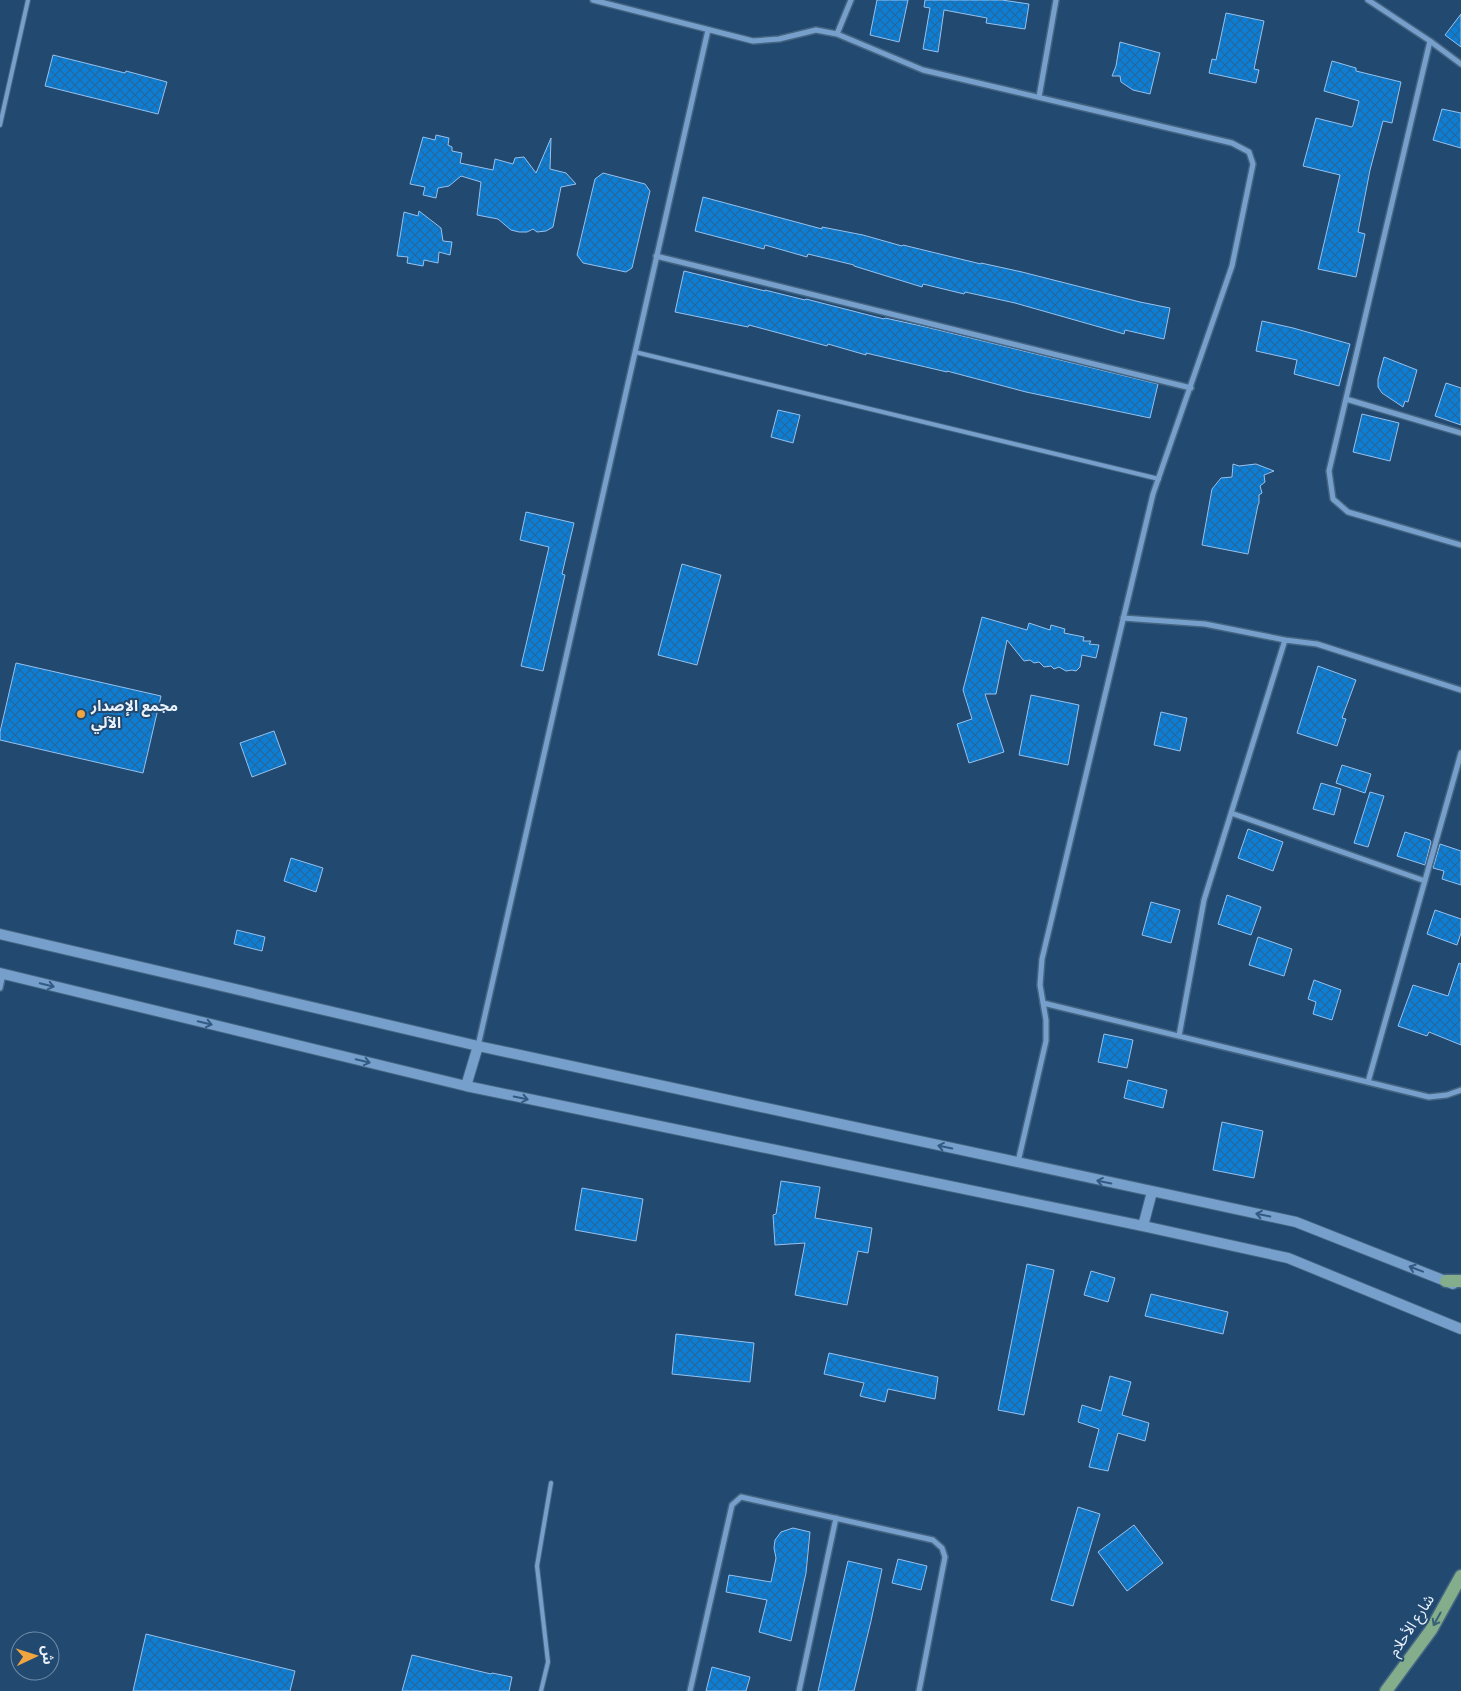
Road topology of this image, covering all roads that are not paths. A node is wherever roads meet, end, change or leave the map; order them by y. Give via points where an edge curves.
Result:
1 (28, 0) edge
2 (593, 0) edge
3 (851, 0) edge
4 (1056, 0) edge
5 (1368, 0) edge
6 (708, 30) junction
7 (837, 34) junction
8 (1430, 41) junction
9 (1461, 64) edge
10 (1039, 97) junction
11 (0, 125) edge
12 (656, 256) junction
13 (634, 352) junction
14 (1190, 388) junction
15 (1346, 399) junction
16 (1461, 432) edge
17 (1159, 479) junction
18 (1461, 545) edge
19 (1124, 618) junction
20 (1285, 640) junction
21 (1461, 690) edge
22 (1461, 753) edge
23 (1231, 812) junction
24 (1425, 881) junction
25 (0, 934) edge
26 (2, 974) edge
27 (0, 988) edge
28 (1043, 1003) junction
29 (1179, 1036) junction
30 (478, 1046) junction
31 (1368, 1082) junction
32 (466, 1086) junction
33 (1461, 1090) edge
34 (1018, 1163) junction
35 (1152, 1192) junction
36 (1143, 1226) junction
37 (1446, 1281) junction
38 (1461, 1281) edge
39 (1461, 1287) edge
40 (1461, 1329) edge
41 (551, 1483) dead end
42 (836, 1518) junction
43 (1461, 1576) edge
44 (540, 1691) edge
45 (690, 1691) edge
46 (799, 1691) edge
47 (919, 1691) edge
48 (1386, 1691) edge

1 - 11 lane
2 - 6 street
3 - 7 street
4 - 10 street
5 - 8 street
6 - 7 street via 753,41 779,39 816,30
6 - 12 street
7 - 10 street via 923,70
8 - 9 street
8 - 15 street
10 - 14 street via 1232,143 1249,152 1254,164 1232,266
12 - 13 street
12 - 14 street
13 - 17 lane
13 - 30 street
14 - 17 street
15 - 16 street
15 - 18 street via 1329,471 1333,499 1348,512
17 - 19 street
19 - 20 street via 1205,624
19 - 28 street via 1042,960 1040,985
20 - 21 street via 1317,644
20 - 23 street
22 - 24 street
23 - 24 street
23 - 29 street via 1204,900
24 - 31 street
25 - 30 main road
26 - 27 street
26 -> 32 main road
28 - 29 street
28 - 34 street via 1046,1041
29 - 31 street
30 - 32 main road
34 -> 30 main road
31 - 33 street via 1429,1097 1447,1096
32 -> 36 main road
35 -> 34 main road
35 - 36 main road
37 -> 35 main road via 1296,1222
36 - 40 main road via 1288,1258
37 - 38 main road
37 - 39 main road
41 - 44 lane via 537,1566 548,1662
42 - 45 street via 740,1497 732,1505
42 - 46 street
42 - 47 street via 933,1540 942,1548 945,1557
43 -> 48 main road, شارع الأحلام via 1431,1630

